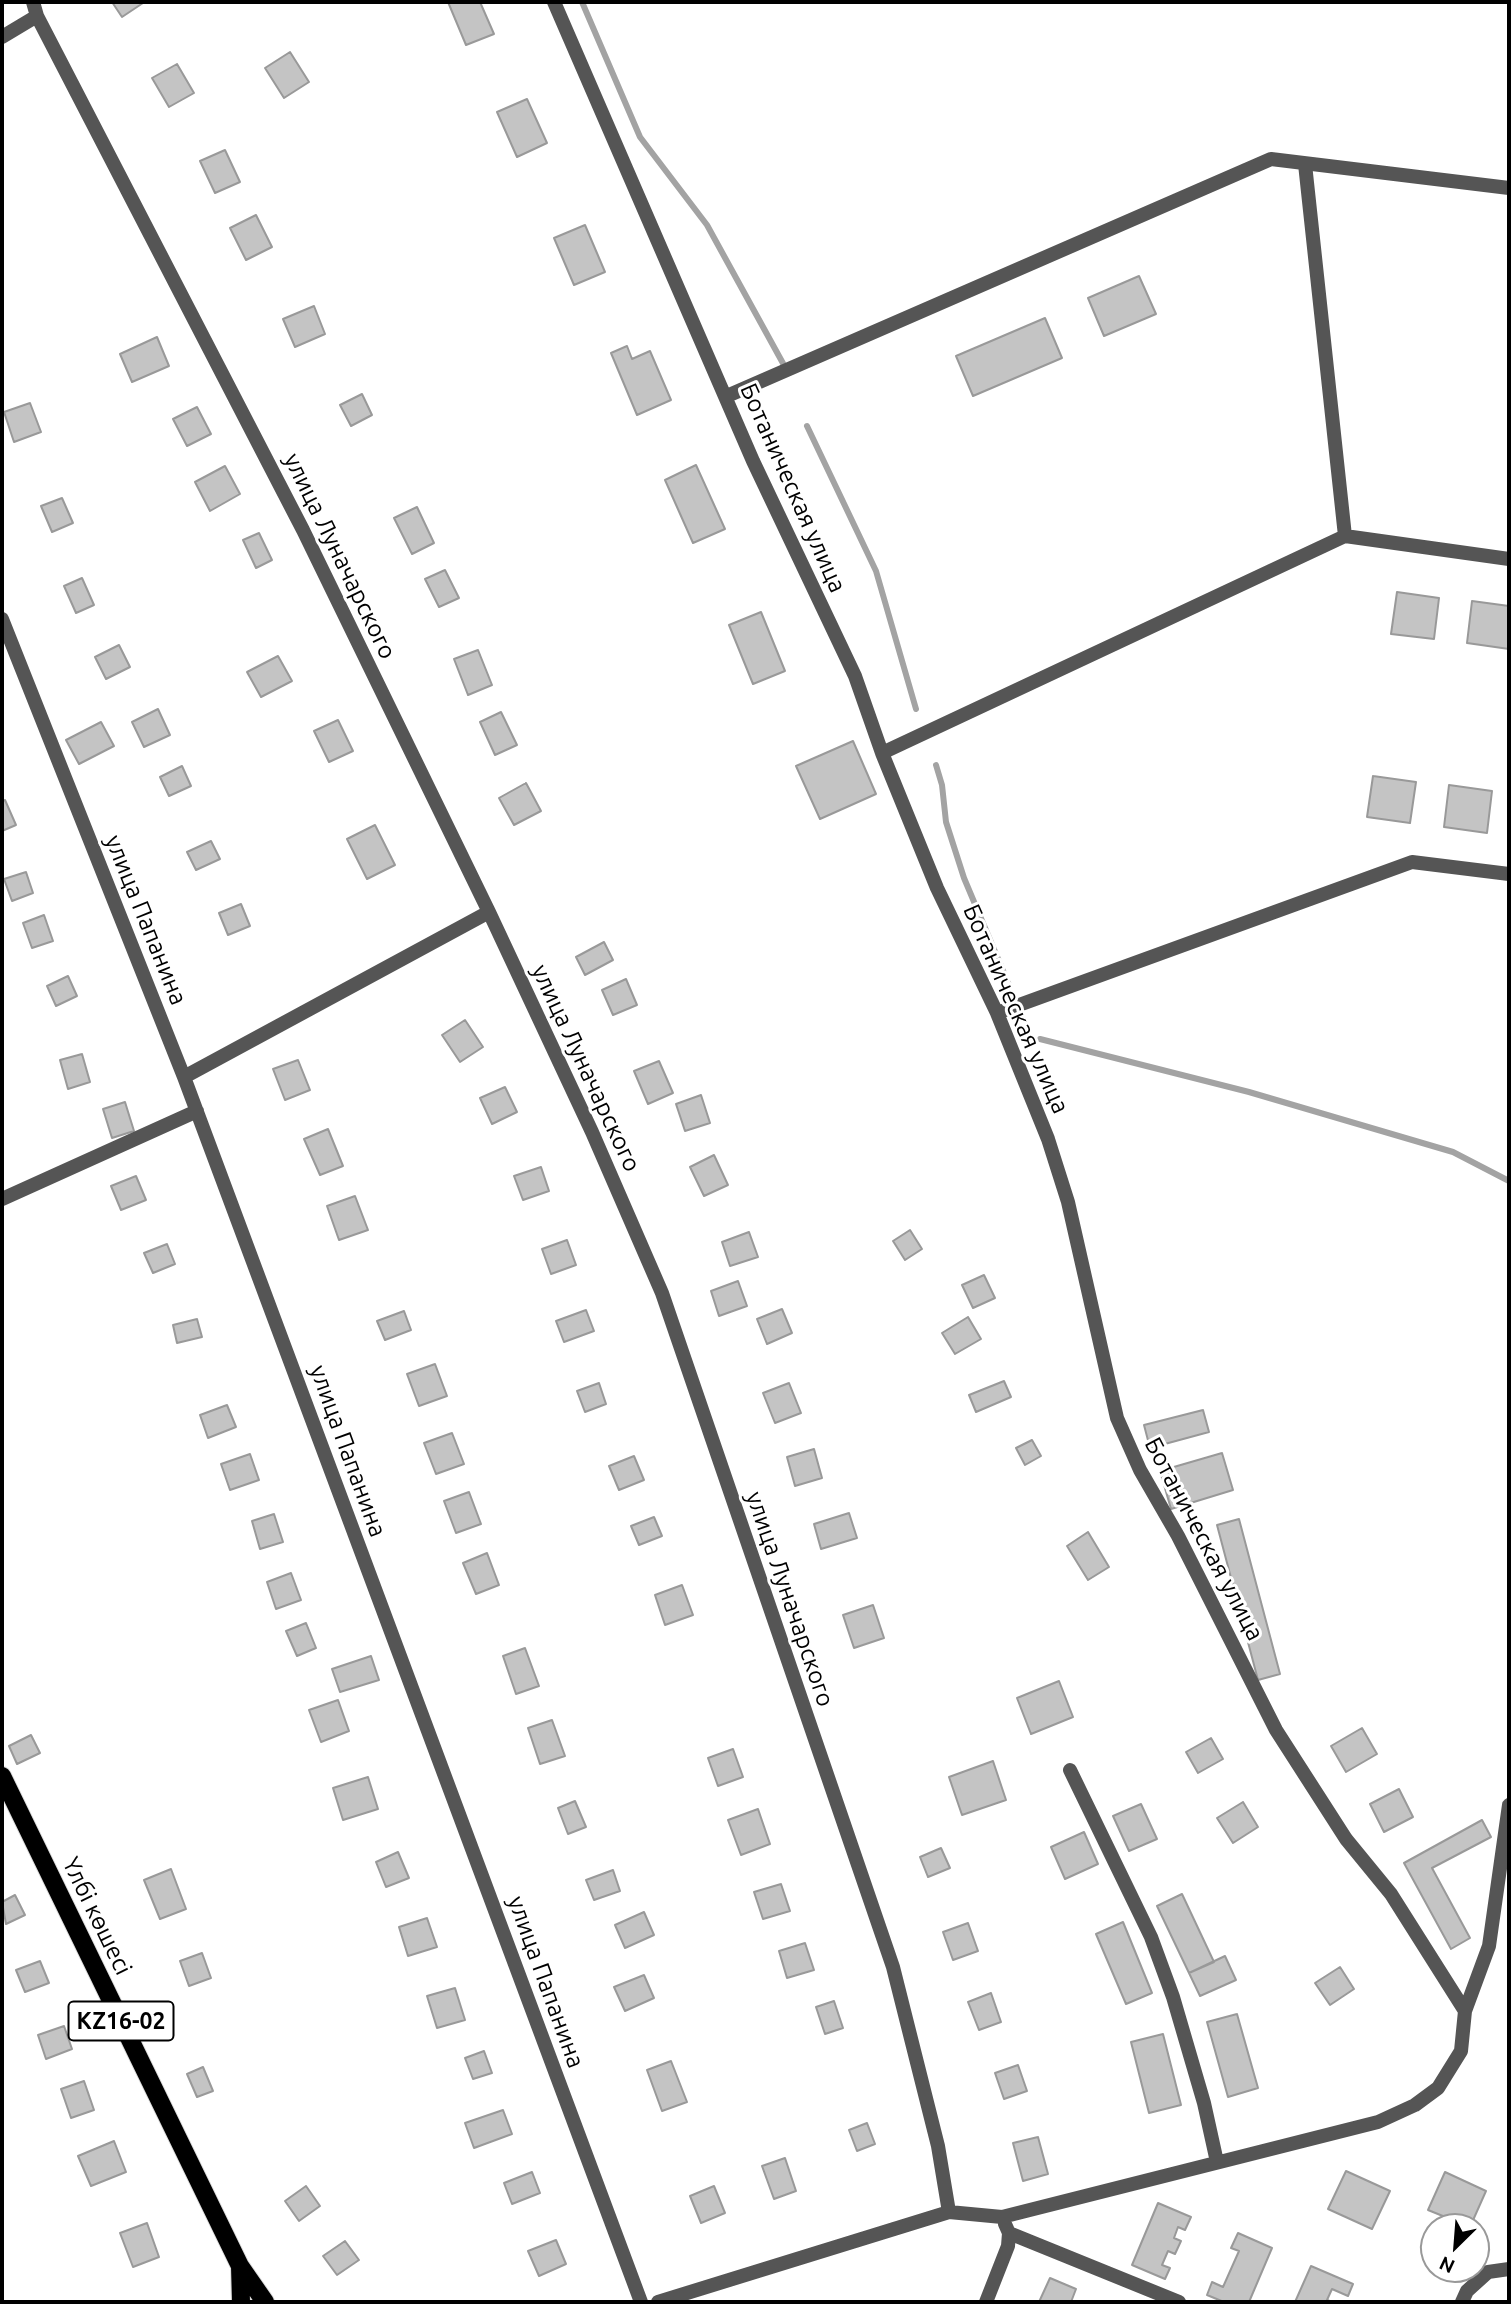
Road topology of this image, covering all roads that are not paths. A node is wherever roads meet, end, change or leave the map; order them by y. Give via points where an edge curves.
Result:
1 (554, 2) edge
2 (35, 9) edge
3 (2, 37) edge
4 (1305, 164) junction
5 (1509, 188) edge
6 (727, 396) junction
7 (1345, 536) junction
8 (1509, 559) edge
9 (2, 619) edge
10 (882, 753) junction
11 (1509, 874) edge
12 (489, 912) junction
13 (997, 1013) junction
14 (184, 1077) junction
15 (197, 1111) junction
16 (2, 1199) edge
17 (1070, 1770) dead end
18 (2, 1776) edge
19 (1509, 1805) edge
20 (1465, 2011) junction
21 (1216, 2162) junction
22 (949, 2212) junction
23 (1002, 2217) junction
24 (1009, 2232) junction
25 (240, 2266) junction
26 (1509, 2269) edge
27 (241, 2302) edge
28 (265, 2302) edge
29 (641, 2302) edge
30 (659, 2302) edge
31 (986, 2302) edge
32 (1179, 2302) edge
33 (1462, 2302) edge

1 - 6 street, Ботаническая улица
2 - 3 street
2 - 12 street, улица Луначарского via 303,530
4 - 5 street
4 - 6 street via 1271,159
4 - 7 street
6 - 10 street, Ботаническая улица via 855,676
7 - 8 street
7 - 10 street
9 - 14 street, улица Папанина
10 - 13 street, Ботаническая улица via 937,888
11 - 13 street via 1412,862
12 - 14 street
12 - 22 street, улица Луначарского via 662,1293 893,1966 938,2146
13 - 20 street, Ботаническая улица via 1060,1177 1117,1418 1140,1470 1276,1730 1346,1839 1391,1894
14 - 15 street, улица Папанина
15 - 16 street
15 - 29 street, улица Папанина
17 - 21 street via 1156,1949 1200,2089
18 - 25 main road, Үлбі көшесі / KZ16-02
19 - 20 street via 1489,1946
20 - 21 street via 1461,2050 1437,2088 1415,2105 1378,2122
21 - 23 street
22 - 23 street
22 - 30 street
23 - 24 street
24 - 31 street
24 - 32 street
25 - 27 main road, KZ16-02
25 - 28 main road, KZ16-02
26 - 33 street via 1488,2272

